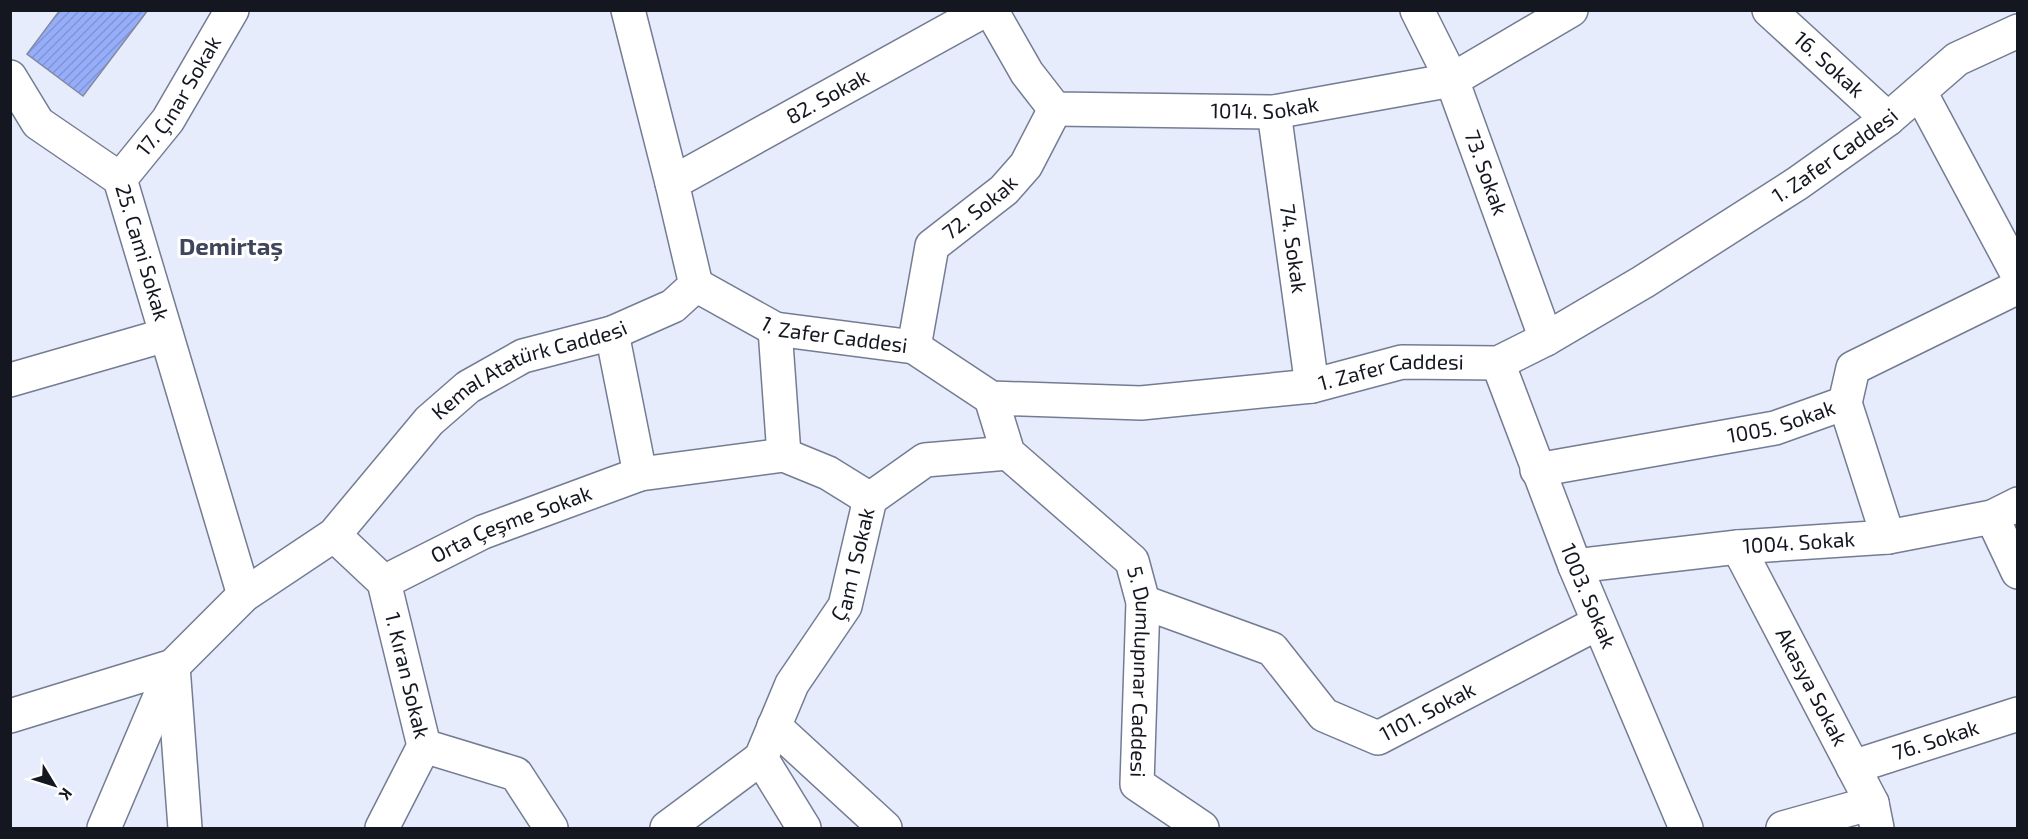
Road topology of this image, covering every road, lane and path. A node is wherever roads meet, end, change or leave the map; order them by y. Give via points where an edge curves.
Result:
1 (232, 10) edge
2 (628, 10) edge
3 (985, 10) edge
4 (991, 10) edge
5 (1417, 10) edge
6 (1571, 10) edge
7 (1769, 10) edge
8 (2018, 31) edge
9 (10, 76) edge
10 (1452, 80) junction
11 (1920, 92) junction
12 (1055, 109) junction
13 (1274, 112) junction
14 (1888, 119) junction
15 (120, 179) junction
16 (672, 183) junction
17 (2018, 275) edge
18 (696, 285) junction
19 (2018, 287) edge
20 (775, 328) junction
21 (612, 333) junction
22 (166, 334) junction
23 (1546, 339) junction
24 (914, 347) junction
25 (1498, 363) junction
26 (10, 380) edge
27 (1312, 386) junction
28 (991, 398) junction
29 (1845, 403) junction
30 (1008, 453) junction
31 (784, 455) junction
32 (1537, 470) junction
33 (640, 474) junction
34 (870, 499) junction
35 (2005, 510) edge
36 (334, 535) junction
37 (1887, 537) junction
38 (1738, 547) junction
39 (1575, 566) junction
40 (2018, 572) edge
41 (384, 582) junction
42 (244, 595) junction
43 (1143, 602) junction
44 (1598, 623) junction
45 (173, 666) junction
46 (2018, 714) edge
47 (10, 716) edge
48 (774, 726) junction
49 (424, 746) junction
50 (761, 758) junction
51 (1853, 767) junction
52 (1875, 816) edge
53 (104, 828) edge
54 (185, 828) edge
55 (382, 828) edge
56 (551, 828) edge
57 (667, 828) edge
58 (804, 828) edge
59 (885, 828) edge
60 (1202, 828) edge
61 (1686, 828) edge
62 (1783, 828) edge

1 - 15 street, 17. Çınar Sokak via 168,120
2 - 16 street
3 - 16 street, 82. Sokak
4 - 12 street via 1027,73
5 - 10 street, 73. Sokak
6 - 10 street, 1014. Sokak
7 - 14 street, 16. Sokak
8 - 11 street, 1. Zafer Caddesi via 1957,59
9 - 15 street, 25. Cami Sokak via 38,123
10 - 13 street, 1014. Sokak
10 - 23 street, 73. Sokak
11 - 14 street, 1. Zafer Caddesi
11 - 17 street
12 - 13 street, 1014. Sokak
12 - 24 street, 72. Sokak via 1026,165 1004,190 932,246
13 - 27 street, 74. Sokak
14 - 23 street, 1. Zafer Caddesi via 1798,183
15 - 22 street, 25. Cami Sokak
16 - 18 street
18 - 20 street, 1. Zafer Caddesi
18 - 21 street, Kemal Atatürk Caddesi via 673,306
19 - 29 street, 1005. Sokak via 1853,368
20 - 24 street, 1. Zafer Caddesi
20 - 31 street
21 - 33 street
21 - 36 street, Kemal Atatürk Caddesi via 522,356 468,387 429,421
22 - 26 street, 25. Cami Sokak
22 - 42 street, 25. Cami Sokak
23 - 25 street, 1. Zafer Caddesi
24 - 28 street, 1. Zafer Caddesi
25 - 27 street, 1. Zafer Caddesi via 1402,362
25 - 32 street, 1003. Sokak
27 - 28 street, 1. Zafer Caddesi via 1141,403
28 - 30 street
29 - 32 street, 1005. Sokak via 1775,428
29 - 37 street
30 - 34 street, Çam 1 Sokak via 926,460
30 - 43 street, 5. Dumlupınar Caddesi via 1132,561
31 - 33 street, Orta Çeşme Sokak
31 - 34 street, Orta Çeşme Sokak via 828,473
32 - 39 street, 1003. Sokak
33 - 41 street, Orta Çeşme Sokak via 483,532
34 - 48 street, Çam 1 Sokak via 844,606 792,684
35 - 37 street, 1004. Sokak
35 - 40 street
36 - 41 street, 1. Kıran Sokak
36 - 42 street, Kemal Atatürk Caddesi
37 - 38 street, 1004. Sokak
38 - 39 street, 1004. Sokak
38 - 51 street, Akasya Sokak
39 - 44 street, 1003. Sokak
41 - 49 street, 1. Kıran Sokak
42 - 45 street, Kemal Atatürk Caddesi
43 - 44 street, 1101. Sokak via 1272,649 1324,715 1378,738
43 - 60 street, 5. Dumlupınar Caddesi via 1137,784
44 - 61 street, 1003. Sokak
45 - 47 street
45 - 53 street
45 - 54 street
46 - 51 street, 76. Sokak
48 - 50 street, Çam 1 Sokak
48 - 59 street
49 - 55 street, 1. Kıran Sokak
49 - 56 street via 516,774
50 - 57 street
50 - 58 street
51 - 52 street, Akasya Sokak
52 - 62 street

